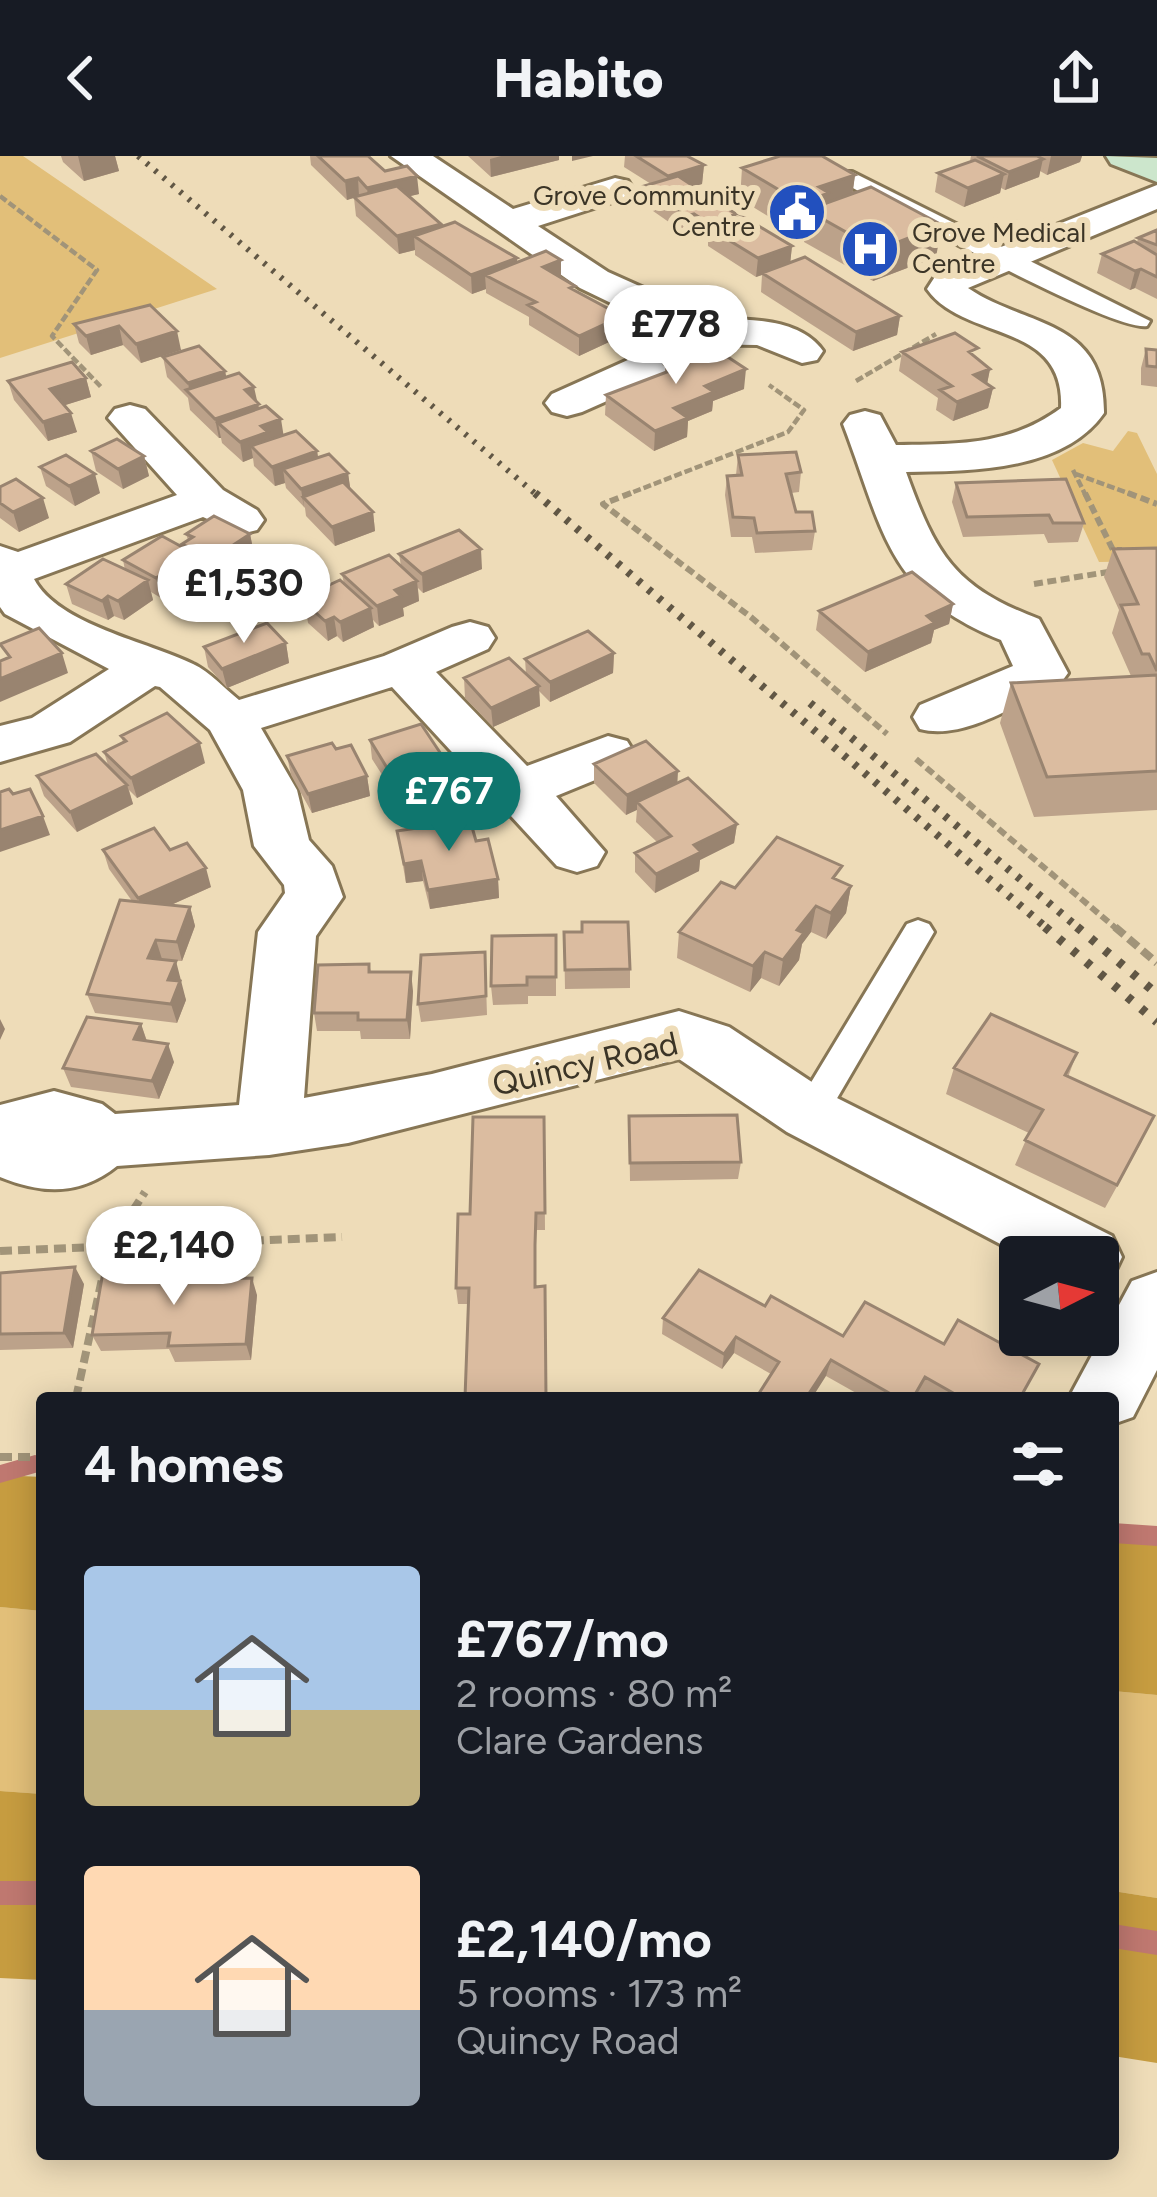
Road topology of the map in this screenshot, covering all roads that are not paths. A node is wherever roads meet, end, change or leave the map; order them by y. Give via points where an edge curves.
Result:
1 (409, 156) edge
2 (1124, 156) edge
3 (1157, 171) edge
4 (845, 176) edge
5 (614, 189) dead end
6 (1157, 196) edge
7 (508, 223) junction
8 (1003, 260) junction
9 (671, 310) junction
10 (1139, 321) dead end
11 (802, 351) dead end
12 (567, 403) dead end
13 (130, 418) road end
14 (4, 566) edge
15 (470, 638) dead end
16 (150, 666) junction
17 (402, 667) junction
18 (230, 720) junction
19 (923, 735) road end
20 (0, 744) edge
21 (608, 754) edge
22 (520, 790) junction
23 (577, 852) dead end
24 (918, 932) dead end
25 (810, 1114) junction
26 (269, 1129) junction
27 (0, 1132) edge
28 (101, 1141) junction
29 (0, 1148) edge
30 (1047, 1236) edge
31 (1119, 1273) edge
32 (1157, 1292) edge
33 (1157, 1302) edge
34 (1108, 1392) edge

1 - 7 street
2 - 3 main road
4 - 8 lane
5 - 7 street
6 - 8 street
7 - 9 street via 594,280
8 - 10 lane
8 - 19 street via 947,289 1069,357 1081,377 1082,413 1055,437 1006,455 867,422 914,557 991,621 1021,630 1042,673
9 - 11 street
9 - 12 street via 655,364
13 - 14 street via 224,510
14 - 16 street via 22,603
15 - 17 street
16 - 18 street via 178,676
16 - 20 street via 51,730
17 - 18 street
17 - 22 street
18 - 26 street via 270,790 282,846 258,888 287,932
21 - 22 street
22 - 23 street
24 - 25 lane
25 - 26 street, Quincy Road via 707,1044 679,1035 430,1100
25 - 30 street, Quincy Road
26 - 28 street, Quincy Road
27 - 28 street via 60,1115 88,1123
28 - 29 street, Quincy Road via 82,1160 52,1169
31 - 32 street
33 - 34 street

